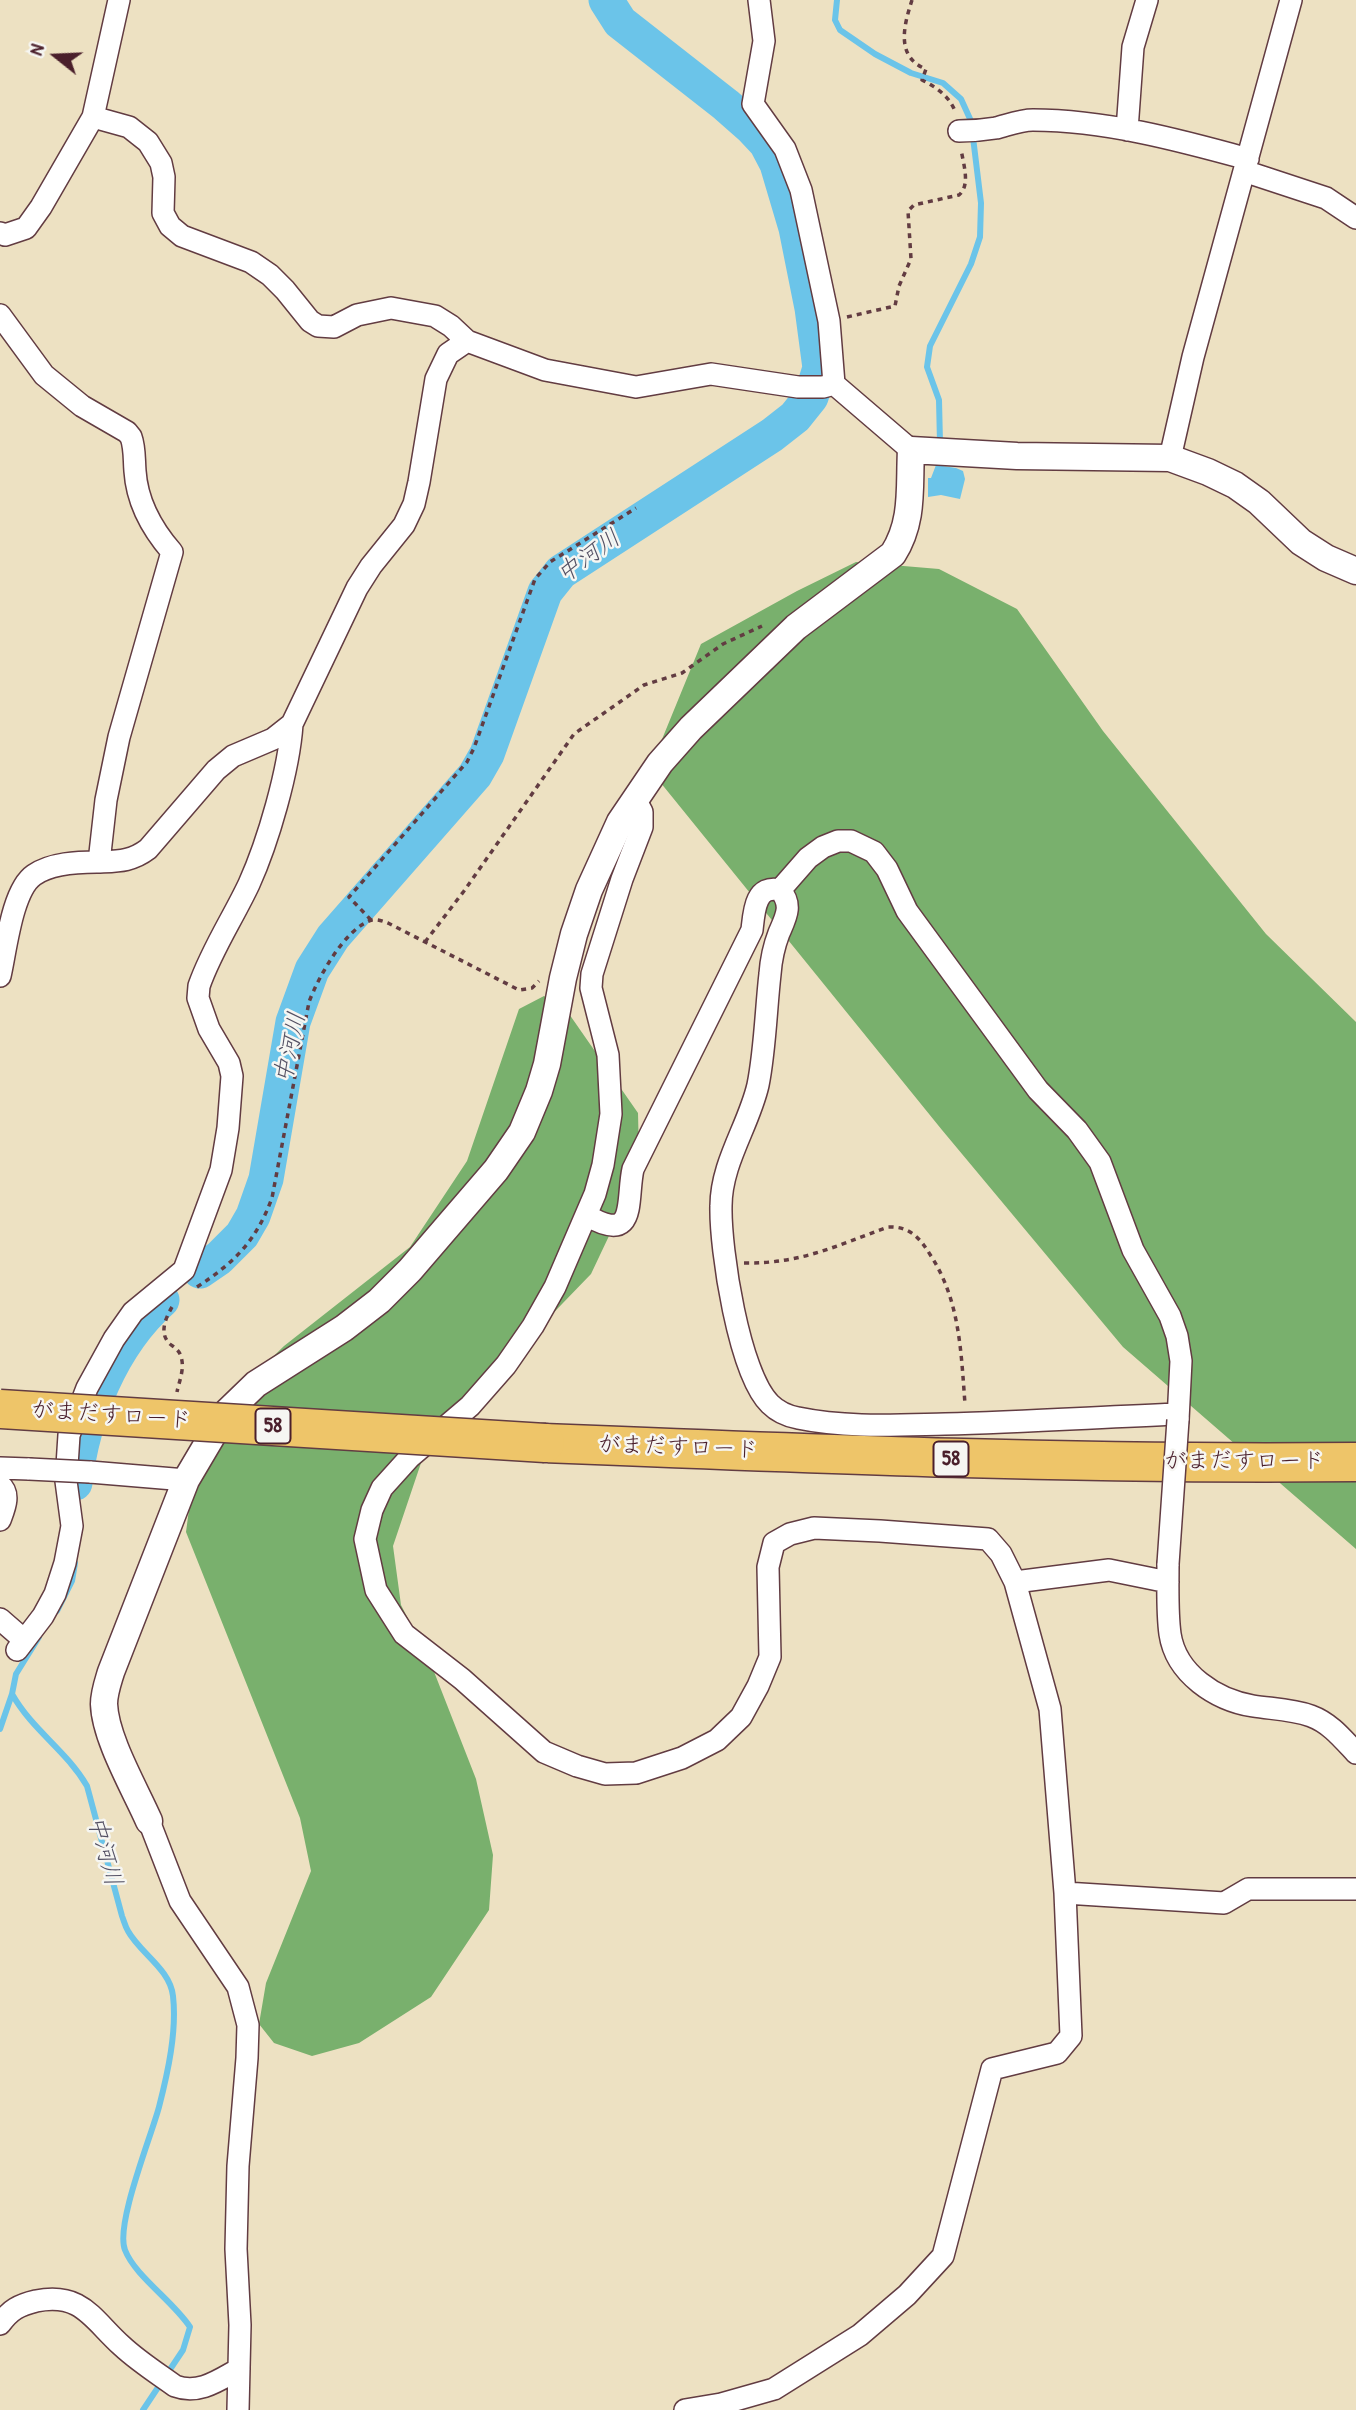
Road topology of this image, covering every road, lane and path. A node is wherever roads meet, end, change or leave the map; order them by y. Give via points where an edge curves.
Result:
1 (119, 0) edge
2 (760, 0) edge
3 (912, 0) edge
4 (1147, 0) edge
5 (1291, 0) edge
6 (93, 117) junction
7 (968, 130) junction
8 (1127, 130) junction
9 (1246, 165) junction
10 (1356, 218) edge
11 (0, 233) edge
12 (0, 315) edge
13 (829, 321) junction
14 (467, 341) junction
15 (828, 385) junction
16 (911, 450) junction
17 (1170, 458) junction
18 (636, 508) dead end
19 (1356, 571) edge
20 (770, 622) dead end
21 (292, 724) junction
22 (635, 799) junction
23 (99, 862) junction
24 (780, 890) junction
25 (371, 920) junction
26 (425, 942) junction
27 (542, 974) dead end
28 (0, 976) edge
29 (586, 1215) junction
30 (726, 1262) junction
31 (177, 1289) junction
32 (177, 1394) dead end
33 (0, 1409) edge
34 (1178, 1417) junction
35 (966, 1423) junction
36 (1356, 1462) edge
37 (0, 1468) edge
38 (187, 1480) junction
39 (0, 1485) edge
40 (0, 1520) edge
41 (1168, 1573) junction
42 (1015, 1582) junction
43 (0, 1619) edge
44 (1356, 1752) edge
45 (149, 1821) joint
46 (1356, 1889) edge
47 (1065, 1893) junction
48 (0, 2323) edge
49 (239, 2369) junction
50 (238, 2410) edge
51 (685, 2410) edge

1 - 6 street
2 - 13 street via 764,41 753,104 785,149 801,190
3 - 7 path via 904,25 911,60 925,71 923,79 952,103
4 - 8 street via 1133,47
5 - 9 street
6 - 11 street via 26,228
6 - 14 street via 129,127 148,142 161,163 163,213 170,226 182,236 251,262 270,275 318,326 334,327 357,315 391,308 435,316
7 - 8 street via 1028,120
7 - 13 path via 965,188 959,195 914,205 908,211 911,259 895,306
8 - 9 street via 1176,140
9 - 10 street via 1326,198
9 - 17 street
12 - 23 street via 44,375 131,437 137,484 149,520 172,552 119,737
13 - 15 street
14 - 15 street via 545,370 636,387 711,374 798,387
14 - 21 street via 448,354 436,379 416,493 404,525 357,588
15 - 16 street
16 - 17 street
16 - 22 street via 909,520 893,554 760,660 691,728
17 - 19 street via 1235,485 1301,542
18 - 25 path via 550,562 535,579 467,762 349,897
20 - 26 path via 723,644 682,673 644,685 574,734
21 - 23 street via 216,770 148,849 125,861
21 - 31 street via 265,842 199,986 198,998 209,1029 232,1076 221,1170
22 - 29 street via 642,811 642,827 592,974 591,988 608,1055 611,1114 603,1165
22 - 38 street via 585,901 563,978 547,1064 522,1132 496,1170 379,1301 256,1384 225,1414
23 - 28 street via 48,869 27,882 18,897
24 - 29 street via 764,891 754,907 752,930 633,1169 626,1218 608,1224
24 - 30 street via 788,904 788,916 772,959 758,1085 722,1188
24 - 34 street via 808,859 838,841 851,841 874,852 887,869 907,911 1038,1090 1100,1162 1133,1251 1177,1336 1181,1361
25 - 26 path via 388,923
25 - 31 path via 343,943 316,982 264,1220 239,1256 220,1272
26 - 27 path via 519,990 532,988
29 - 42 street via 555,1287 513,1356 470,1406 393,1473 372,1510 365,1539 376,1590 404,1634 544,1752 605,1774 636,1773 717,1740 741,1717 770,1657 768,1567 774,1543 790,1534 814,1528 988,1539 1002,1554
30 - 35 street via 735,1322 751,1372 769,1403 781,1413 848,1424
30 - 35 path via 771,1264 806,1258 888,1227 921,1239 952,1299 960,1338
31 - 32 path via 164,1329 165,1339 182,1360
31 - 43 street via 152,1294 133,1312 87,1388 69,1435 66,1481 72,1526 55,1594 20,1644
33 - 36 highway, がまだすロード / 58, bridge via 545,1443 958,1460
34 - 35 street
34 - 41 street, bridge
37 - 38 street, bridge
38 - 45 street via 104,1700 113,1740
39 - 40 street via 6,1495
41 - 42 street via 1109,1570
41 - 44 street via 1174,1649 1200,1684 1250,1706 1314,1717
42 - 47 street via 1050,1709
45 - 49 street via 180,1900 238,1987 248,2025 238,2166
46 - 47 street via 1248,1889 1224,1903
47 - 51 street via 1071,2036 1057,2053 992,2069 943,2256 860,2335 774,2389
48 - 49 street via 21,2304 68,2300 175,2386 208,2386
49 - 50 street

